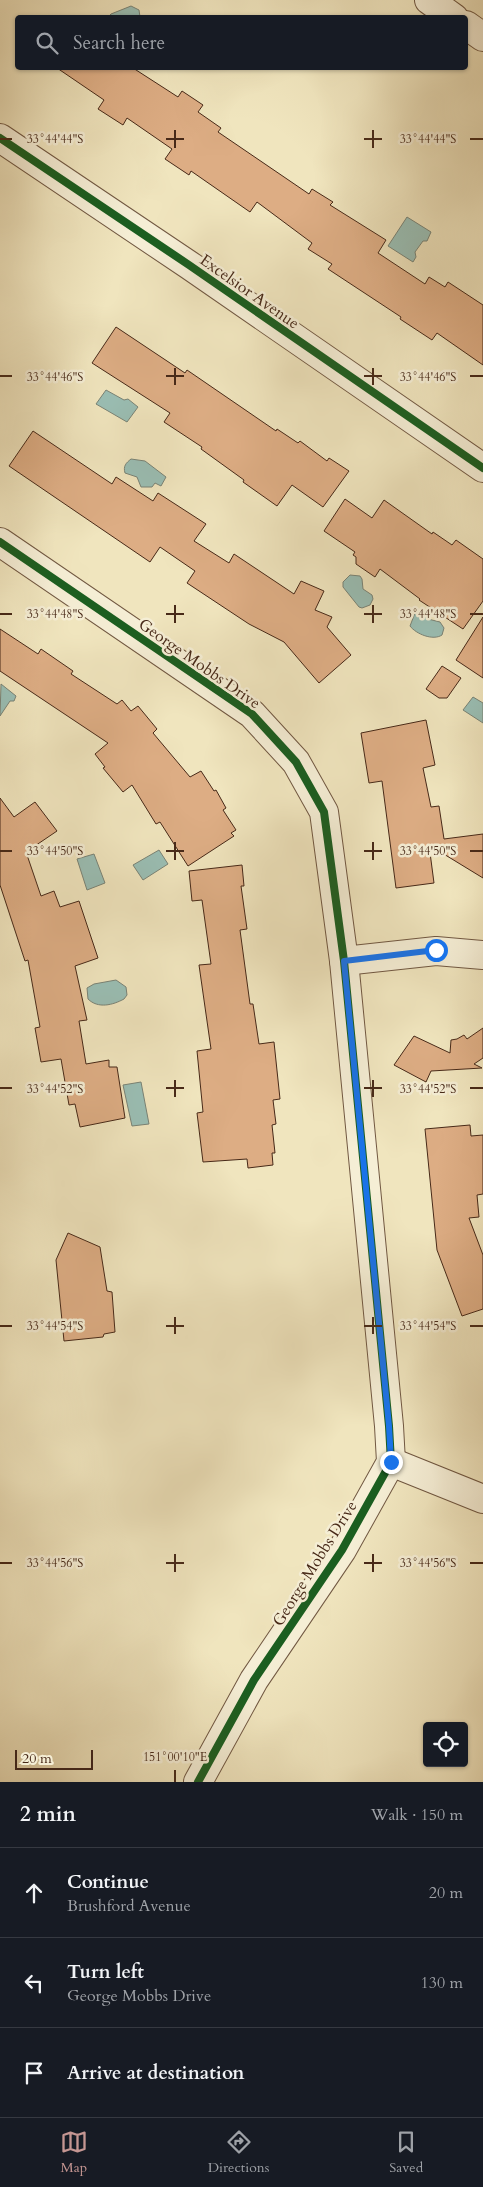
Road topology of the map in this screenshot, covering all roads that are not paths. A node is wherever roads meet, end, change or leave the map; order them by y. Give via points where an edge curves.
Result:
1 (429, 0) edge
2 (450, 15) edge
3 (468, 26) edge
4 (483, 37) edge
5 (0, 138) edge
6 (483, 468) edge
7 (0, 542) edge
8 (483, 956) edge
9 (344, 961) junction
10 (391, 1462) junction
11 (483, 1499) edge
12 (198, 1782) edge

1 - 2 street
3 - 4 street
5 - 6 street, Excelsior Avenue
7 - 9 street, George Mobbs Drive via 252,714 296,762 324,812
8 - 9 street via 436,950
9 - 10 street, George Mobbs Drive
10 - 11 street
10 - 12 street, George Mobbs Drive via 342,1550 254,1680

